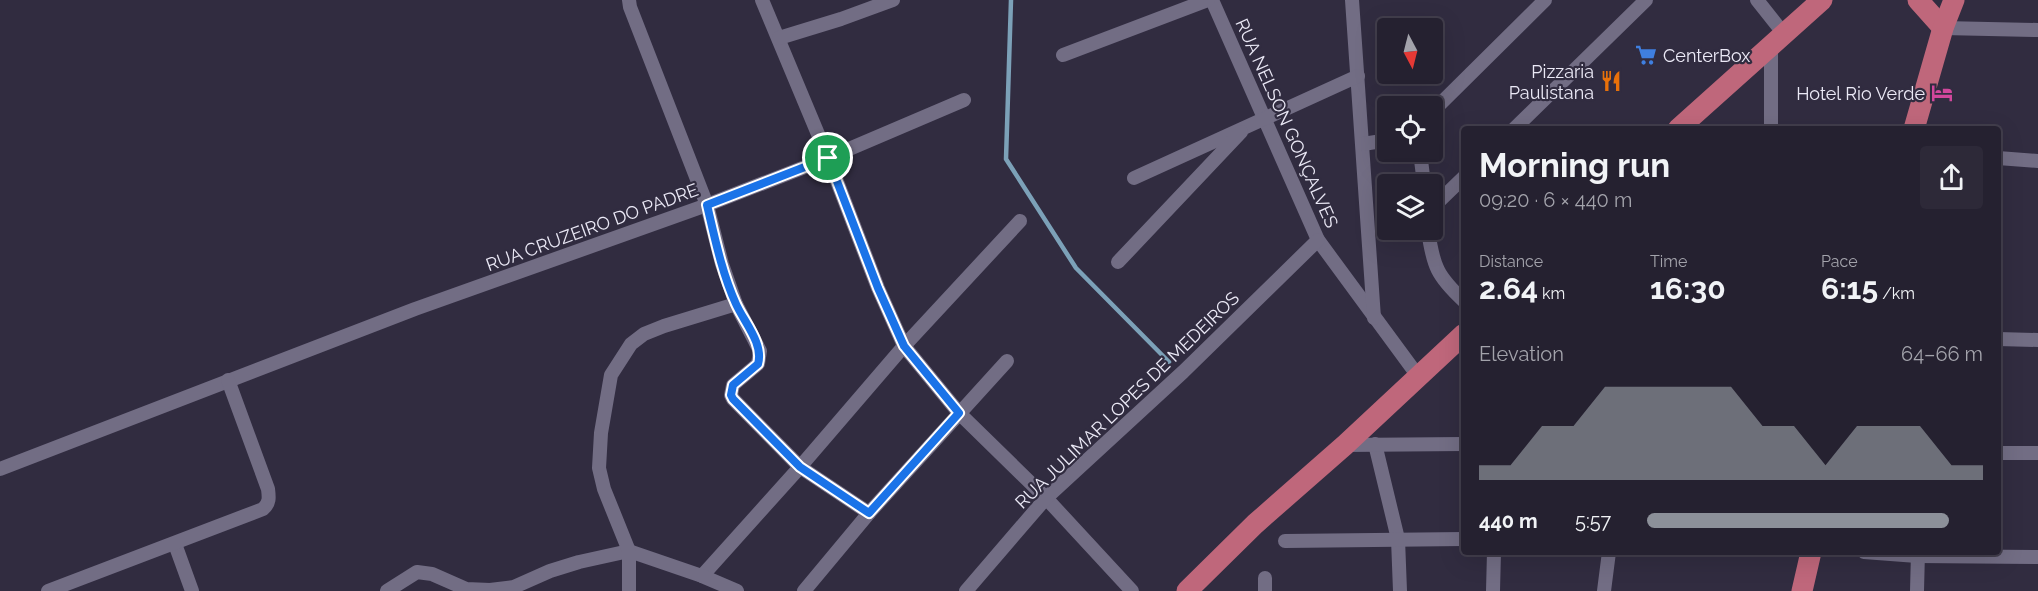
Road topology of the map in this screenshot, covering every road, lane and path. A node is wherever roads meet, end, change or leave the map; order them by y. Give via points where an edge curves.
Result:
1 (629, 0) edge
2 (762, 0) edge
3 (893, 0) edge
4 (1210, 0) edge
5 (1352, 0) edge
6 (1545, 0) edge
7 (1646, 0) edge
8 (1757, 0) edge
9 (1822, 0) edge
10 (1918, 0) edge
11 (1954, 0) edge
12 (1943, 28) junction
13 (2038, 30) edge
14 (779, 39) junction
15 (1778, 39) junction
16 (1063, 55) dead end
17 (1358, 76) junction
18 (964, 100) dead end
19 (1443, 101) edge
20 (1264, 118) junction
21 (1517, 126) edge
22 (1681, 126) edge
23 (1771, 126) edge
24 (1915, 126) edge
25 (1247, 127) junction
26 (1377, 142) edge
27 (1363, 144) junction
28 (828, 158) junction
29 (2001, 158) edge
30 (2038, 161) edge
31 (1134, 178) dead end
32 (1461, 180) edge
33 (1443, 197) edge
34 (707, 205) junction
35 (1020, 221) dead end
36 (1318, 240) junction
37 (1430, 240) edge
38 (1118, 262) dead end
39 (1461, 298) edge
40 (736, 304) junction
41 (1374, 318) junction
42 (1461, 337) edge
43 (2001, 339) edge
44 (2038, 340) edge
45 (904, 346) junction
46 (1007, 361) dead end
47 (1418, 376) junction
48 (228, 380) junction
49 (959, 413) junction
50 (1376, 444) junction
51 (1461, 444) edge
52 (1345, 445) junction
53 (2001, 453) edge
54 (2038, 453) edge
55 (800, 467) junction
56 (0, 469) edge
57 (1046, 498) junction
58 (869, 513) junction
59 (1398, 539) junction
60 (1461, 540) edge
61 (1285, 541) dead end
62 (175, 544) junction
63 (629, 551) junction
64 (1494, 555) edge
65 (1609, 555) edge
66 (1810, 555) edge
67 (1918, 555) edge
68 (1958, 555) edge
69 (2038, 557) edge
70 (702, 576) junction
71 (48, 591) edge
72 (192, 591) edge
73 (387, 591) edge
74 (629, 591) edge
75 (737, 591) edge
76 (804, 591) edge
77 (966, 591) edge
78 (1132, 591) edge
79 (1187, 591) edge
80 (1400, 591) edge
81 (1493, 591) edge
82 (1604, 591) edge
83 (1802, 591) edge
84 (1917, 591) edge

1 - 34 street
2 - 14 street
3 - 14 street
4 - 16 street
4 - 20 street, RUA NELSON GONÇALVES
5 - 17 street
6 - 19 street
7 - 21 street
8 - 15 street
9 - 15 highway
10 - 12 highway
11 - 12 highway
12 - 13 street
12 - 24 highway
14 - 28 street
15 - 22 highway
15 - 23 street
17 - 20 street
17 - 27 street
18 - 28 street, RUA CRUZEIRO DO PADRE
20 - 25 street
20 - 36 street, RUA NELSON GONÇALVES
25 - 31 street
25 - 38 street
26 - 27 street
27 - 41 street
28 - 34 street, RUA CRUZEIRO DO PADRE
28 - 45 street
29 - 30 street
32 - 33 street
34 - 40 street
34 - 48 street, RUA CRUZEIRO DO PADRE
35 - 45 street
36 - 41 street, RUA NELSON GONÇALVES
36 - 57 street, RUA JULIMAR LOPES DE MEDEIROS via 1184,372
37 - 39 street via 1434,264
40 - 55 street via 760,358 733,385 731,395
40 - 63 street via 644,334 631,344 611,375 599,468
41 - 47 street, RUA NELSON GONÇALVES
42 - 47 highway
43 - 44 street
45 - 49 street
45 - 55 street
46 - 49 street
47 - 52 highway
48 - 56 street, RUA CRUZEIRO DO PADRE
48 - 62 street via 269,500 263,509
49 - 57 street
49 - 58 street
50 - 51 street
50 - 52 street
50 - 59 street
52 - 79 highway via 1255,524
53 - 54 street
55 - 58 street
55 - 70 street
57 - 77 street, RUA JULIMAR LOPES DE MEDEIROS
57 - 78 street
58 - 76 street
59 - 60 street
59 - 61 street
59 - 80 street
62 - 71 street
62 - 72 street
63 - 70 street
63 - 73 street via 550,571 514,587 466,589 432,574 417,572
63 - 74 street
64 - 81 street
65 - 82 street
66 - 83 highway
67 - 84 street
68 - 69 street
70 - 75 street

